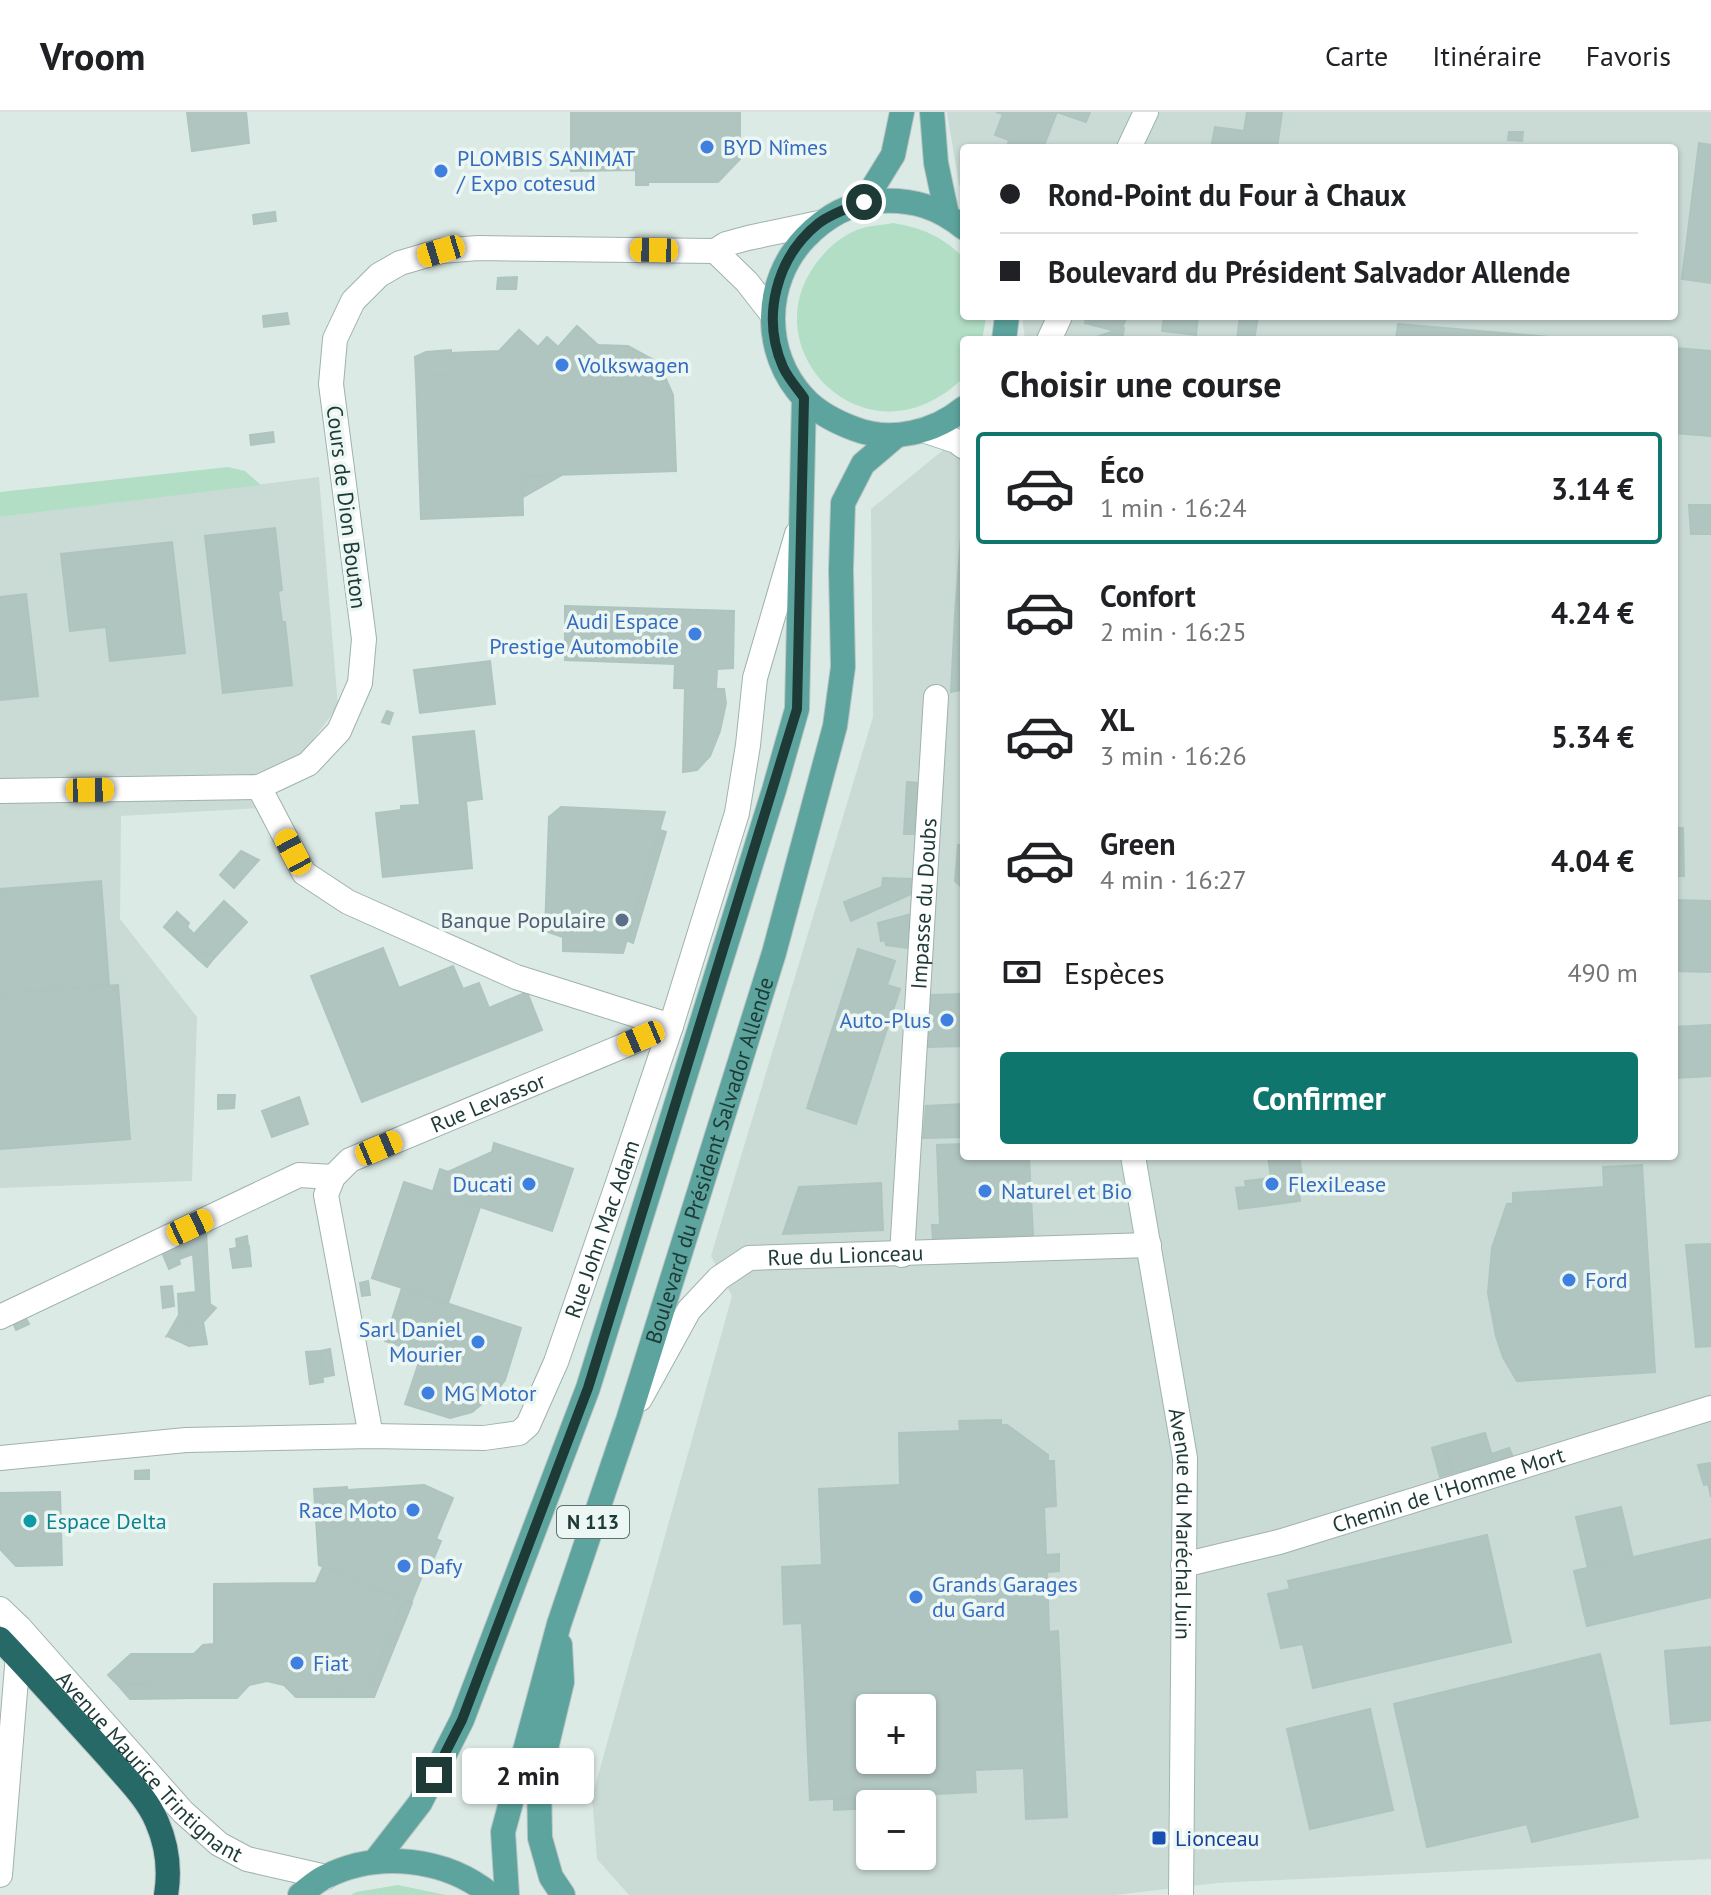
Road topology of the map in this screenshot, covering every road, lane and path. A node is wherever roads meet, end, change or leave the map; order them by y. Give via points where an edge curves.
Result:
1 (902, 112) edge
2 (932, 112) edge
3 (1146, 112) edge
4 (1131, 144) edge
5 (864, 202) junction
6 (956, 221) edge
7 (819, 223) junction
8 (715, 251) junction
9 (772, 314) junction
10 (804, 398) junction
11 (960, 411) edge
12 (923, 430) junction
13 (897, 435) junction
14 (960, 444) edge
15 (802, 518) junction
16 (936, 697) dead end
17 (259, 787) junction
18 (0, 791) edge
19 (671, 1026) junction
20 (1134, 1160) edge
21 (333, 1177) junction
22 (1149, 1245) junction
23 (902, 1255) junction
24 (0, 1317) edge
25 (1711, 1408) edge
26 (628, 1420) junction
27 (371, 1436) junction
28 (0, 1458) edge
29 (1183, 1565) junction
30 (0, 1609) edge
31 (559, 1624) junction
32 (10, 1634) edge
33 (18, 1658) junction
34 (375, 1861) junction
35 (0, 1875) edge
36 (326, 1877) junction
37 (166, 1895) edge
38 (300, 1895) edge
39 (491, 1895) edge
40 (507, 1895) edge
41 (563, 1895) edge
42 (1181, 1895) edge

1 - 5 main road via 893,155
2 - 6 main road via 936,163
3 - 4 street
5 - 6 main road via 901,200
5 - 7 main road
7 - 8 street, Cours de Dion Bouton
7 - 9 main road via 792,252 777,283
8 - 9 street
8 - 17 street, Cours de Dion Bouton via 441,251 400,263 353,301 335,339 331,384 364,639 360,683 339,731 308,764
9 - 10 main road via 783,369
10 - 13 main road via 831,420 863,432
10 - 15 main road, N 113
11 - 12 main road
12 - 13 main road
12 - 14 street
13 - 26 main road, Boulevard du Président Salvador Allende / N 113 via 863,464 843,503 843,667 835,726 774,953
15 - 19 street, Rue John Mac Adam via 755,678 737,813
15 - 34 main road, N 113 via 797,709 588,1388 462,1720 420,1803
16 - 23 street, Impasse du Doubs
17 - 18 street, Cours de Dion Bouton
17 - 19 street via 304,873 348,902 516,977
19 - 21 street, Rue Levassor via 350,1160
19 - 27 street, Rue John Mac Adam via 556,1362 528,1425 519,1433 484,1438
20 - 22 street, Avenue du Maréchal Juin
21 - 24 street via 299,1175
21 - 27 street via 326,1195
22 - 23 street, Rue du Lionceau
22 - 29 street, Avenue du Maréchal Juin via 1185,1458
23 - 26 street, Rue du Lionceau via 749,1258 719,1278 689,1310
25 - 29 street, Chemin de l'Homme Mort via 1279,1542
26 - 31 main road, Boulevard du Président Salvador Allende / N 113
27 - 28 street, Rue John Mac Adam via 186,1440
29 - 42 street, Avenue du Maréchal Juin
30 - 32 street, Avenue Maurice Trintignant
31 - 40 main road, Boulevard du Président Salvador Allende / N 113 via 503,1832
31 - 41 main road via 562,1682 539,1778 540,1838 551,1877
32 - 33 highway
32 - 36 street, Avenue Maurice Trintignant via 219,1844 247,1859
33 - 35 street
33 - 37 highway via 157,1820 167,1856
34 - 36 main road
34 - 39 main road via 423,1862 474,1881
36 - 38 main road

